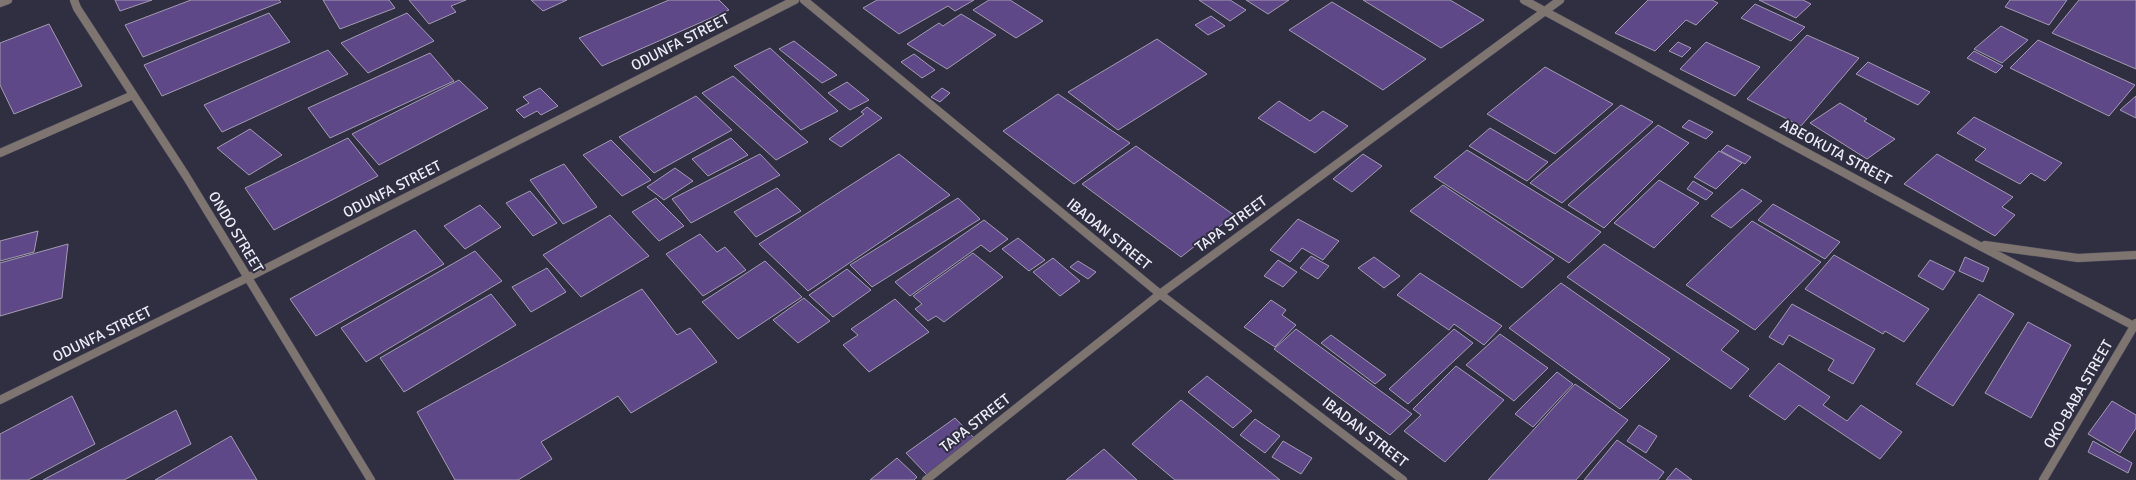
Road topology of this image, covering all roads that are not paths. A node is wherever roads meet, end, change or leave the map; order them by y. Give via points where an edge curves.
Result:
1 (8, 0) edge
2 (74, 0) edge
3 (795, 0) edge
4 (804, 0) edge
5 (1524, 0) edge
6 (1560, 0) edge
7 (0, 3) edge
8 (1546, 11) junction
9 (133, 95) junction
10 (0, 153) edge
11 (1976, 244) junction
12 (2136, 255) edge
13 (247, 278) junction
14 (1160, 294) junction
15 (2135, 325) edge
16 (0, 400) edge
17 (371, 480) edge
18 (926, 480) edge
19 (1403, 480) edge
20 (2044, 480) edge

1 - 7 street
2 - 9 street, ONDO STREET
3 - 13 street, ODUNFA STREET
4 - 14 street, IBADAN STREET
5 - 8 street, ABEOKUTA STREET
6 - 8 street, TAPA STREET
8 - 11 street, ABEOKUTA STREET
8 - 14 street, TAPA STREET
9 - 10 street
9 - 13 street, ONDO STREET via 186,176
11 - 12 street via 2075,259 2112,259
11 - 15 street, ABEOKUTA STREET
13 - 16 street, ODUNFA STREET
13 - 17 street, ONDO STREET
14 - 18 street, TAPA STREET
14 - 19 street, IBADAN STREET
15 - 20 street, OKO-BABA STREET

